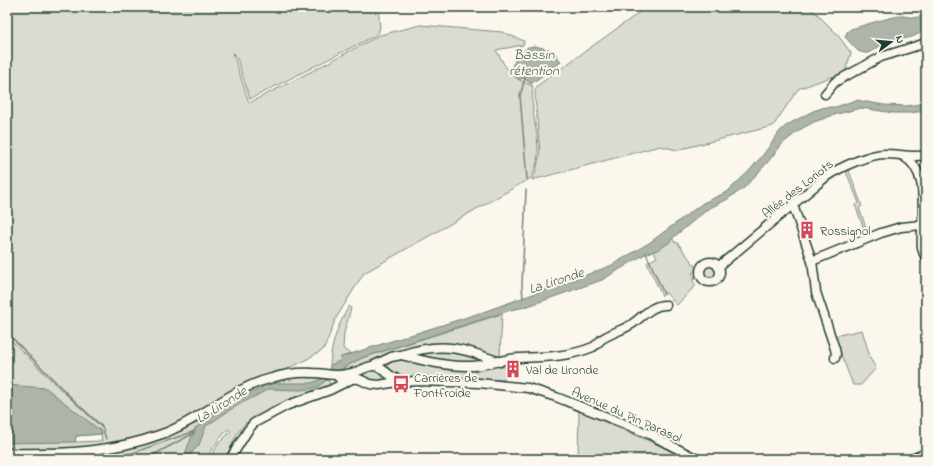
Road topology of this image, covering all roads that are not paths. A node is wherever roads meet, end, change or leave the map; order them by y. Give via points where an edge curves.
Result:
1 (926, 43) edge
2 (826, 94) dead end
3 (926, 155) edge
4 (902, 156) junction
5 (926, 173) edge
6 (922, 182) junction
7 (793, 205) junction
8 (922, 225) junction
9 (926, 258) edge
10 (812, 262) junction
11 (718, 267) dead end
12 (666, 305) dead end
13 (401, 355) junction
14 (835, 358) dead end
15 (386, 360) junction
16 (500, 362) junction
17 (372, 366) junction
18 (362, 369) junction
19 (383, 370) junction
20 (352, 376) junction
21 (337, 377) junction
22 (404, 381) junction
23 (366, 382) junction
24 (382, 384) junction
25 (330, 390) junction
26 (7, 453) edge
27 (924, 453) edge
28 (230, 459) edge
29 (697, 459) edge
30 (911, 459) edge

1 - 2 street via 881,57 835,82
3 - 4 street, Allée des Loriots
4 - 6 street via 914,166
4 - 7 street, Allée des Loriots via 880,154 842,168 827,176
5 - 6 street
6 - 8 street
7 - 10 street
7 - 11 street, Allée des Loriots
8 - 9 street via 922,247
8 - 10 street via 881,232
10 - 14 street via 816,292 835,349
12 - 16 street via 658,305 631,324 583,351 556,357 509,359
13 - 15 street
13 - 16 street via 434,363 478,365
13 - 16 street via 427,347 447,347 477,353
15 - 17 street
15 - 19 street
17 - 18 street
17 - 19 street
18 - 20 street
18 - 23 street via 360,376
19 - 22 street, Avenue du Pin Parasol
19 - 24 street via 386,378
20 - 21 street
20 - 23 street
20 - 25 street
21 - 25 street
21 - 26 street via 302,373 262,380 238,391 170,431 120,447 52,454
22 - 24 street, Avenue du Pin Parasol
22 - 29 street, Avenue du Pin Parasol via 479,383 532,389 649,434
23 - 24 street
25 - 28 street via 288,406 254,423
27 - 30 street

